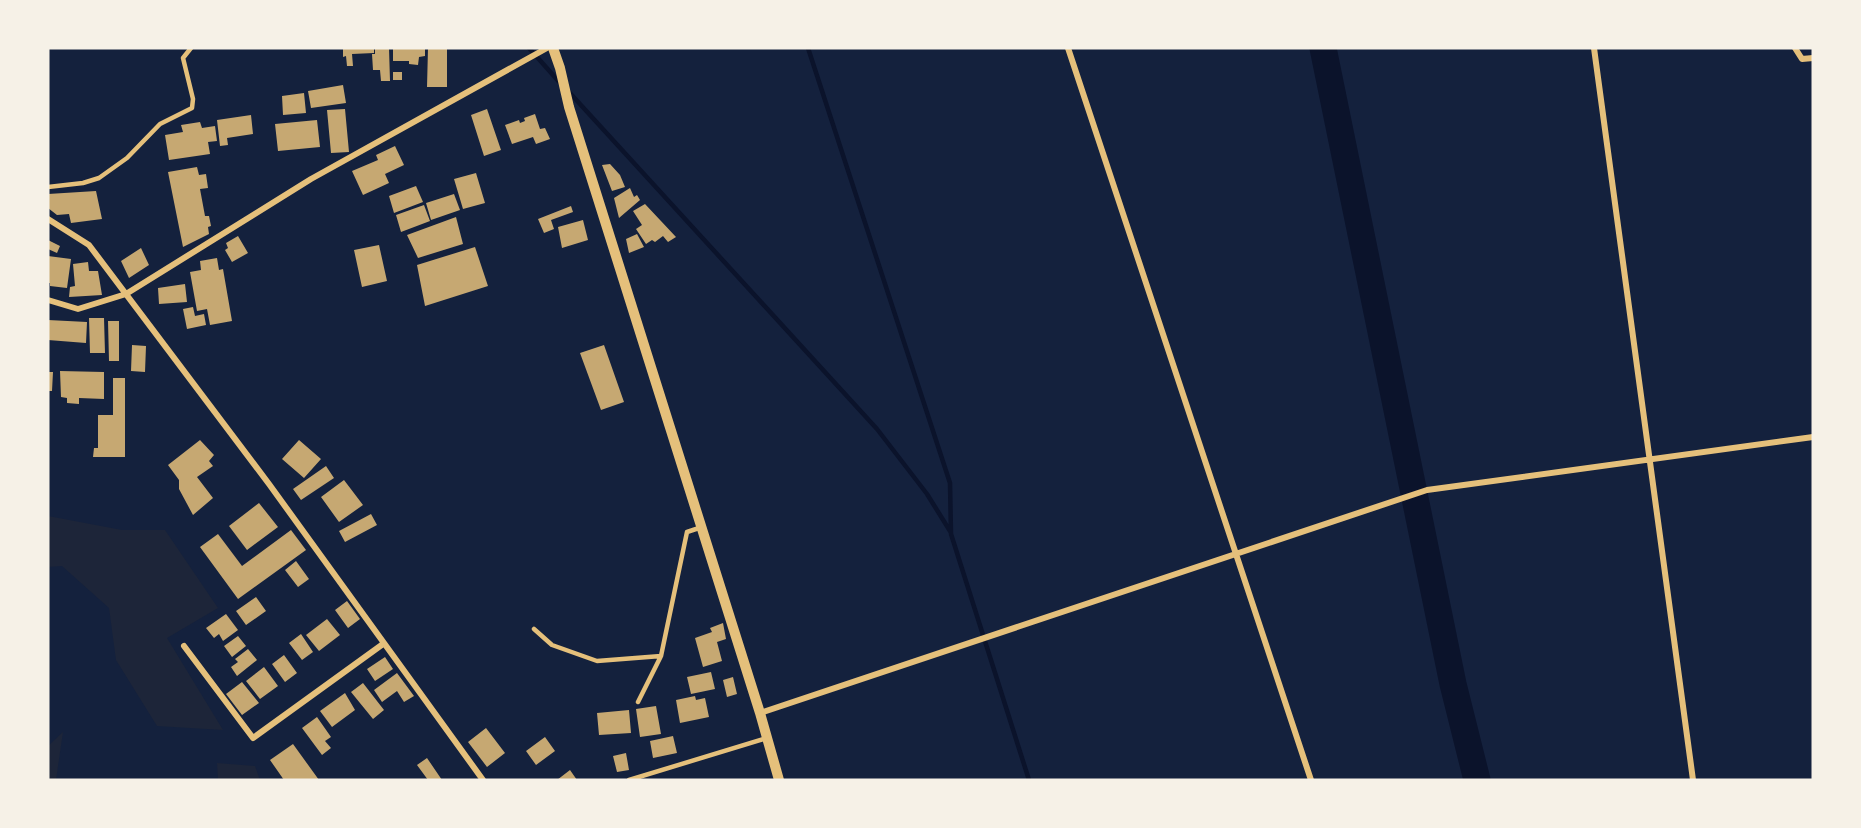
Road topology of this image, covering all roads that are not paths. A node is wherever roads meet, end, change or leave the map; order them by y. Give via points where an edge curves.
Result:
1 (191, 48) edge
2 (1068, 48) edge
3 (1594, 48) edge
4 (1795, 48) edge
5 (548, 49) edge
6 (1813, 58) edge
7 (48, 187) edge
8 (48, 219) edge
9 (126, 294) junction
10 (48, 300) edge
11 (61, 305) junction
12 (48, 307) edge
13 (1813, 437) edge
14 (1649, 458) junction
15 (702, 527) junction
16 (1234, 553) junction
17 (534, 629) dead end
18 (383, 645) junction
19 (184, 646) dead end
20 (661, 656) junction
21 (638, 702) dead end
22 (760, 713) junction
23 (767, 738) junction
24 (483, 780) edge
25 (629, 780) edge
26 (779, 780) edge
27 (1311, 780) edge
28 (1693, 780) edge

1 - 7 lane via 183,58 192,108 160,124 128,158 99,178
2 - 16 street
3 - 14 street
4 - 6 street via 1802,58
5 - 9 street via 311,178
5 - 15 street via 561,72
8 - 9 street via 89,245
9 - 11 street via 78,309
9 - 18 street via 269,484
10 - 11 street
11 - 12 street
13 - 14 street
14 - 16 street via 1426,490
14 - 28 street
15 - 20 lane via 687,532
15 - 22 street
16 - 22 street
16 - 27 street
17 - 20 lane via 552,645 597,661
18 - 19 street via 253,738
18 - 24 street
20 - 21 lane
22 - 23 street
23 - 25 lane
23 - 26 street

